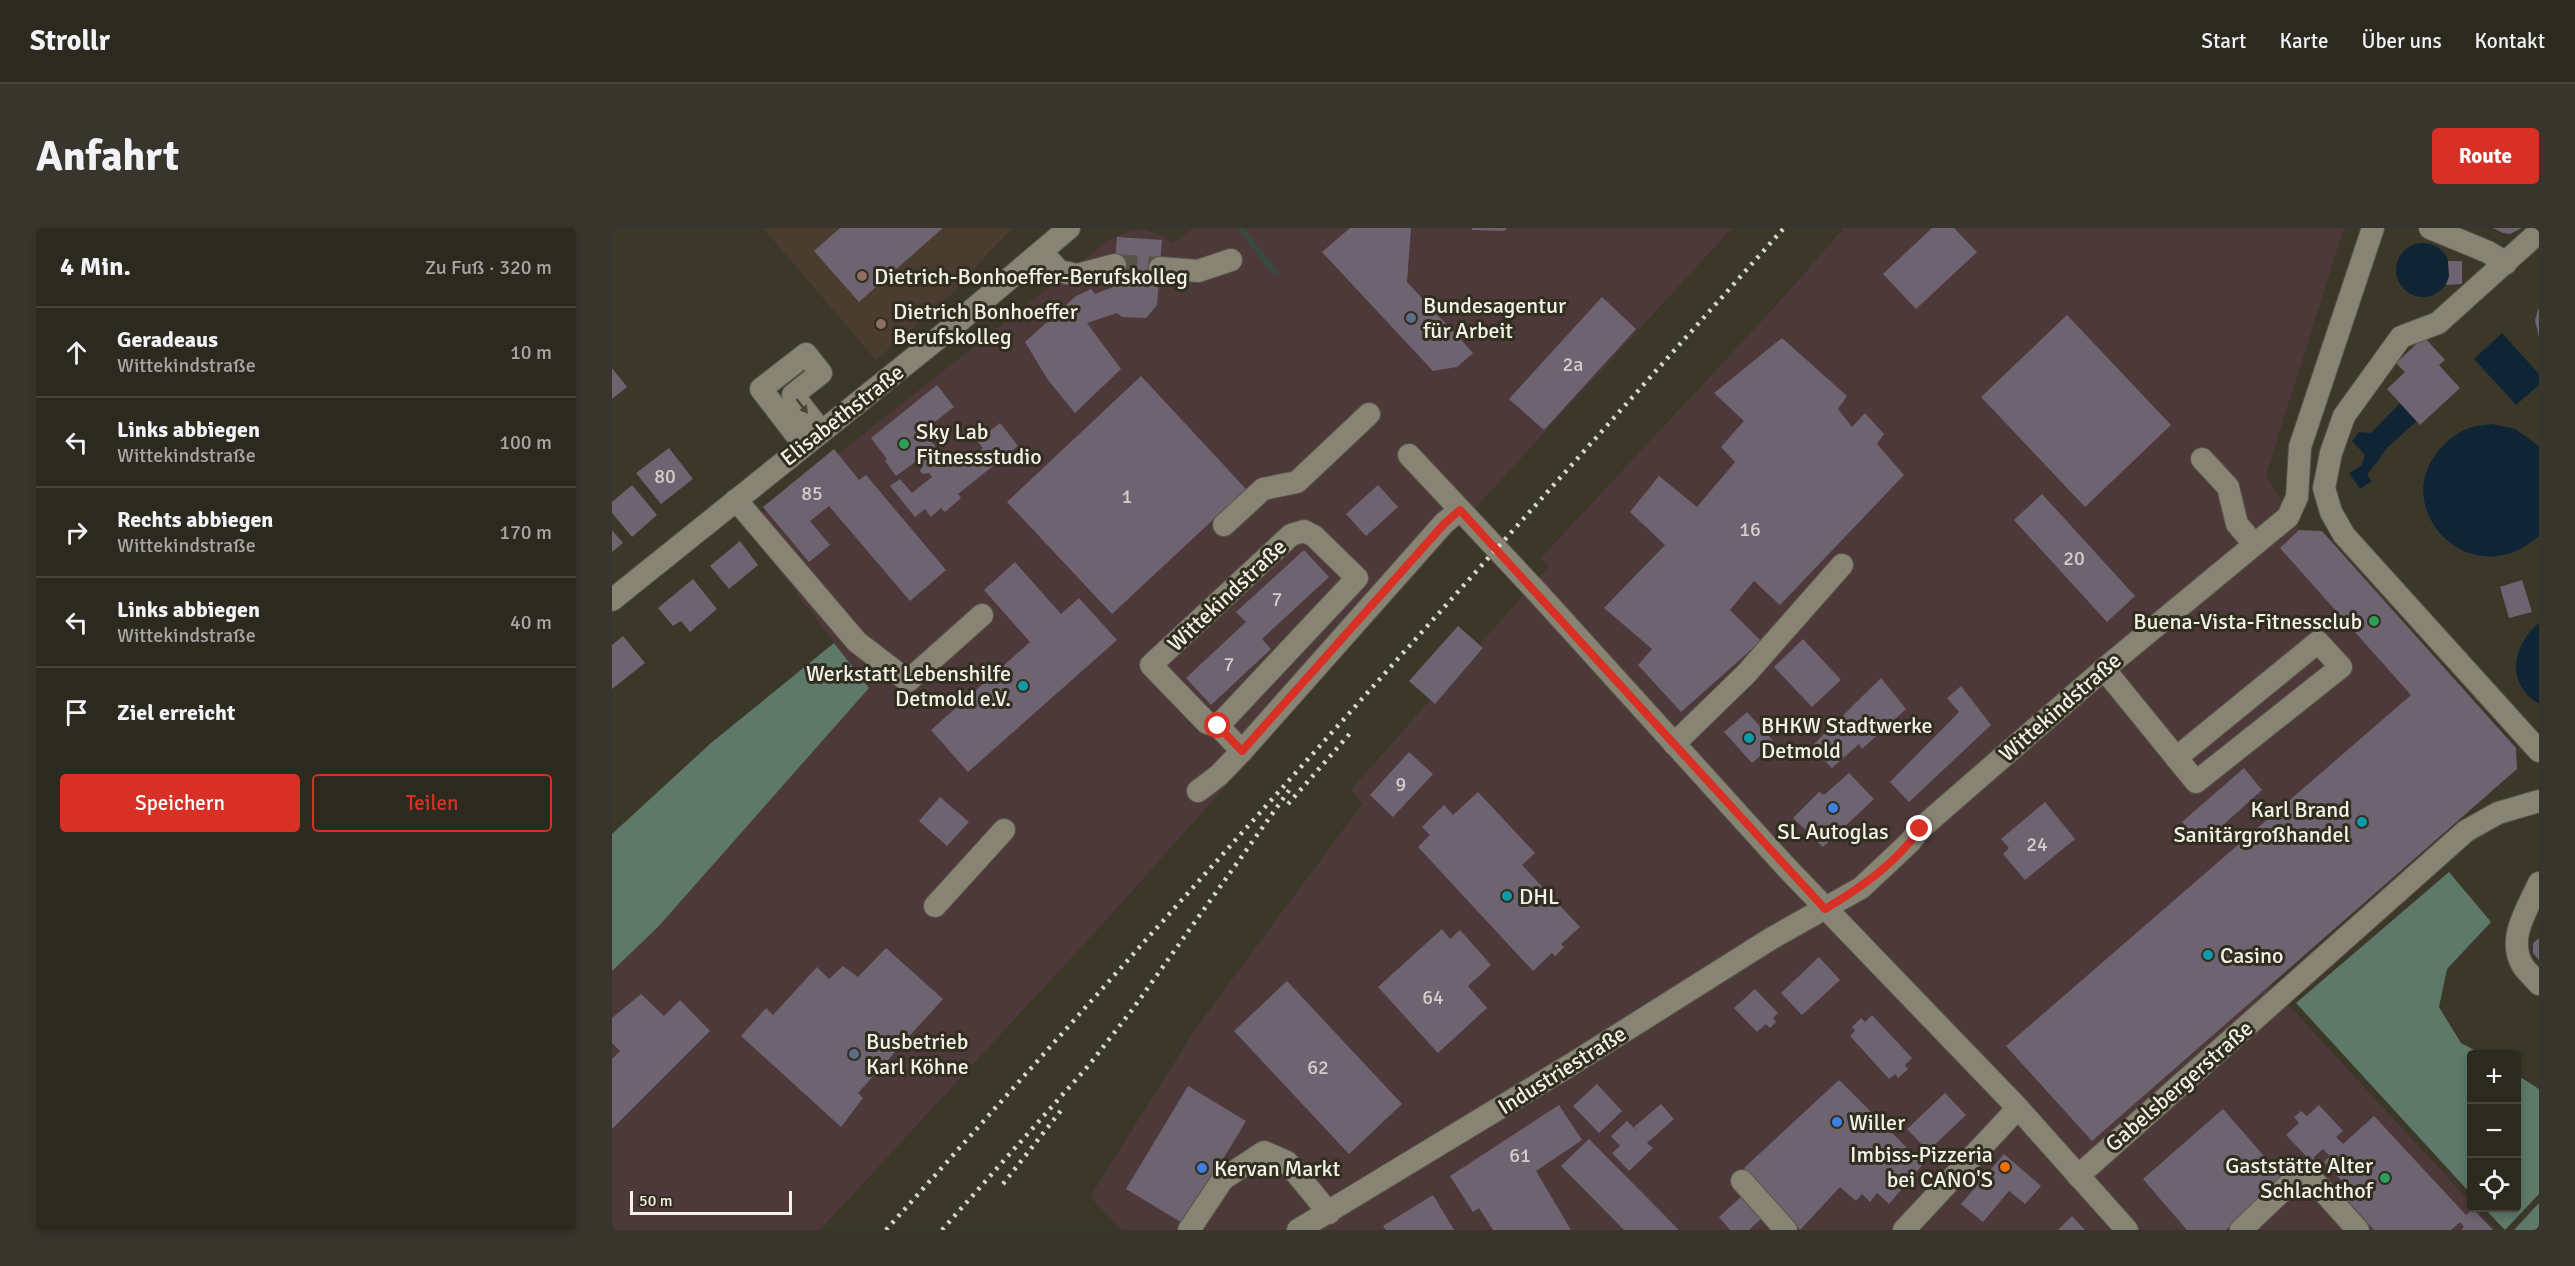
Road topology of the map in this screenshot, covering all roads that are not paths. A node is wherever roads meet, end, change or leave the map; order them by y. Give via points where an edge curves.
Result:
1 (1070, 228) edge
2 (2373, 228) edge
3 (2430, 228) edge
4 (2539, 232) edge
5 (1042, 252) junction
6 (1231, 260) dead end
7 (2506, 263) junction
8 (1115, 265) tunnel mouth
9 (1160, 268) tunnel mouth
10 (1369, 414) dead end
11 (812, 438) junction
12 (1409, 455) dead end
13 (2202, 459) dead end
14 (735, 500) junction
15 (1460, 510) junction
16 (1224, 525) dead end
17 (2254, 544) junction
18 (1842, 565) dead end
19 (612, 600) edge
20 (982, 615) dead end
21 (2103, 669) junction
22 (1218, 726) junction
23 (1674, 744) junction
24 (1242, 751) junction
25 (2539, 752) edge
26 (2176, 758) junction
27 (1198, 791) dead end
28 (2539, 801) edge
29 (1004, 830) dead end
30 (2539, 883) edge
31 (935, 906) dead end
32 (1825, 909) junction
33 (2539, 984) edge
34 (2018, 1108) junction
35 (2078, 1176) junction
36 (1742, 1181) dead end
37 (1329, 1213) junction
38 (1190, 1230) edge
39 (1298, 1230) edge
40 (1786, 1230) edge
41 (1904, 1230) edge
42 (2127, 1230) edge
43 (2241, 1230) edge
44 (2358, 1230) edge

1 - 5 street, Elisabethstraße
2 - 17 street, Wittekindstraße via 2300,447 2297,497 2288,517
3 - 7 street
4 - 7 street
5 - 8 street via 1059,271 1077,275
5 - 11 street, Elisabethstraße
6 - 9 street via 1198,271
7 - 25 street via 2438,323 2401,337 2344,416 2324,488 2331,513 2344,535
10 - 16 street via 1298,482 1263,489
11 -> 11 street via 760,389 806,354 821,373 793,395
11 - 14 street, Elisabethstraße
12 - 15 street
13 - 17 street via 2228,487 2237,524
14 - 19 street, Elisabethstraße
14 - 20 street via 857,642 908,681
15 - 23 street
15 - 24 street
17 - 21 street, Wittekindstraße
18 - 23 street via 1746,674
21 - 26 street
21 - 32 street, Wittekindstraße via 1920,829 1872,880
22 - 22 street, Wittekindstraße via 1207,723 1150,665 1291,535 1304,531 1357,578
22 - 24 street, Wittekindstraße
23 - 32 street
24 - 27 street
26 - 26 street via 2318,642 2341,667 2196,782
28 - 35 street, Gabelsbergerstraße via 2498,813 2466,831
29 - 31 street
30 - 33 street via 2515,945 2523,966
32 - 34 street
32 - 37 street, Industriestraße
34 - 35 street
34 - 41 street
35 - 42 street
36 - 40 street
37 - 38 street via 1287,1162 1264,1152 1223,1179
37 - 39 street, Industriestraße
43 - 44 street via 2304,1170

